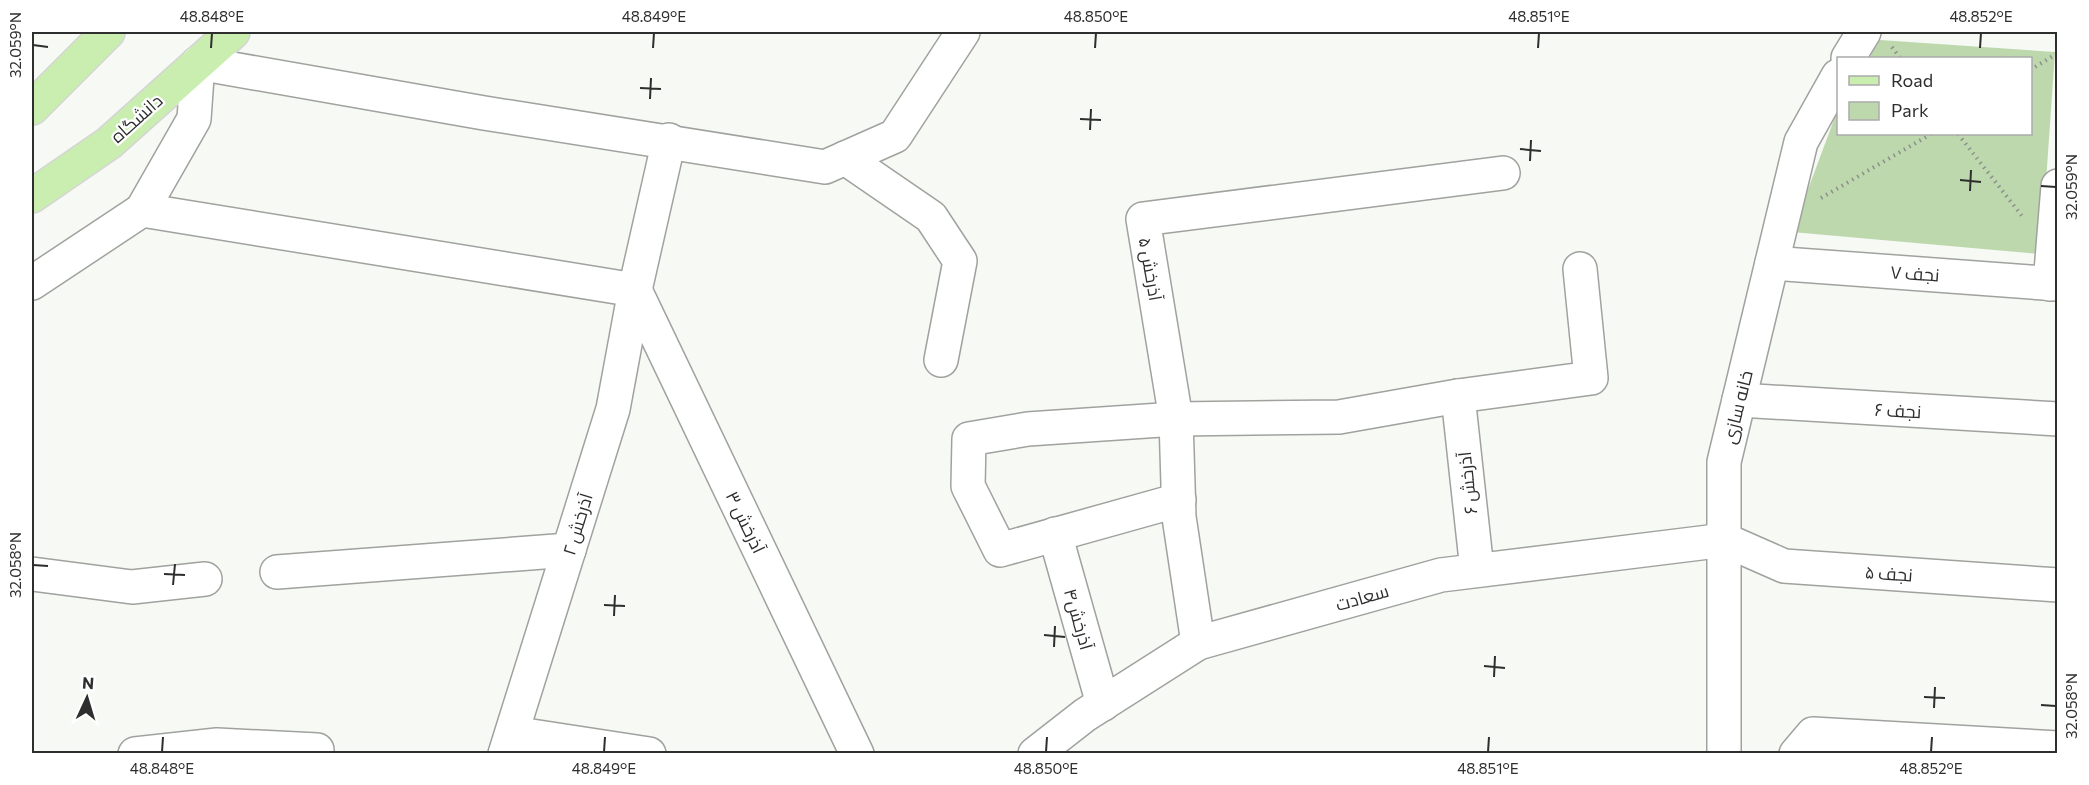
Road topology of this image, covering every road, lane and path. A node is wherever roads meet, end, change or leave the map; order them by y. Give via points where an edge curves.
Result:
1 (108, 32) edge
2 (233, 32) edge
3 (963, 32) edge
4 (1864, 32) edge
5 (2058, 53) edge
6 (1849, 57) edge
7 (198, 63) junction
8 (2032, 69) edge
9 (1837, 79) edge
10 (32, 108) edge
11 (1929, 135) edge
12 (1959, 135) edge
13 (669, 140) junction
14 (844, 158) junction
15 (1503, 173) dead end
16 (2058, 186) edge
17 (32, 196) edge
18 (142, 210) junction
19 (1782, 221) junction
20 (1772, 262) junction
21 (1580, 269) dead end
22 (2053, 274) edge
23 (32, 283) edge
24 (634, 290) junction
25 (941, 360) dead end
26 (1458, 396) junction
27 (1738, 400) junction
28 (1176, 419) junction
29 (2058, 419) edge
30 (1179, 500) junction
31 (1055, 534) junction
32 (1725, 540) junction
33 (569, 550) junction
34 (1477, 570) junction
35 (276, 572) dead end
36 (32, 574) edge
37 (205, 579) dead end
38 (2058, 585) edge
39 (1198, 643) junction
40 (1103, 704) junction
41 (509, 743) edge
42 (2058, 748) edge
43 (135, 753) edge
44 (317, 753) edge
45 (649, 753) edge
46 (857, 753) edge
47 (1035, 753) edge
48 (1724, 753) edge
49 (1796, 753) edge

1 - 10 main road
2 - 7 main road, دانشگاه
3 - 14 street via 895,136
4 - 6 street
5 - 8 path
7 - 13 street via 484,113
7 - 17 main road, دانشگاه via 109,143
7 - 18 street via 194,119
9 - 19 street, خانه سازی via 1801,142
11 - 19 path
12 - 22 path
13 - 14 street via 825,167
13 - 24 street, آذرخش ۲
14 - 25 street via 931,217 960,261
15 - 28 street, آذرخش ۵ via 1143,219
16 - 22 street
18 - 23 street
18 - 24 street
19 - 20 street, خانه سازی
20 - 22 street, نجف ۷
20 - 27 street, خانه سازی
21 - 26 street via 1591,378
24 - 33 street, آذرخش ۲ via 613,409
24 - 46 street, آذرخش ۳
26 - 28 street via 1339,417
26 - 34 street, آذرخش ۶
27 - 29 street, نجف ۶
27 - 32 street, خانه سازی via 1724,462
28 - 30 street, آذرخش ۵
28 - 31 street via 1028,429 969,439 968,486 1000,550
30 - 31 street
30 - 39 street, آذرخش ۵
31 - 40 street, آذرخش۴
32 - 34 street, سعادت
32 - 38 street, نجف ۵ via 1784,566
32 - 48 street, خانه سازی
33 - 35 street
33 - 41 street, آذرخش ۲
34 - 39 street, سعادت via 1441,575
36 - 37 street via 132,587
39 - 40 street, سعادت
40 - 47 street, سعادت
41 - 45 street
42 - 49 street via 1813,734
43 - 44 street via 217,745

